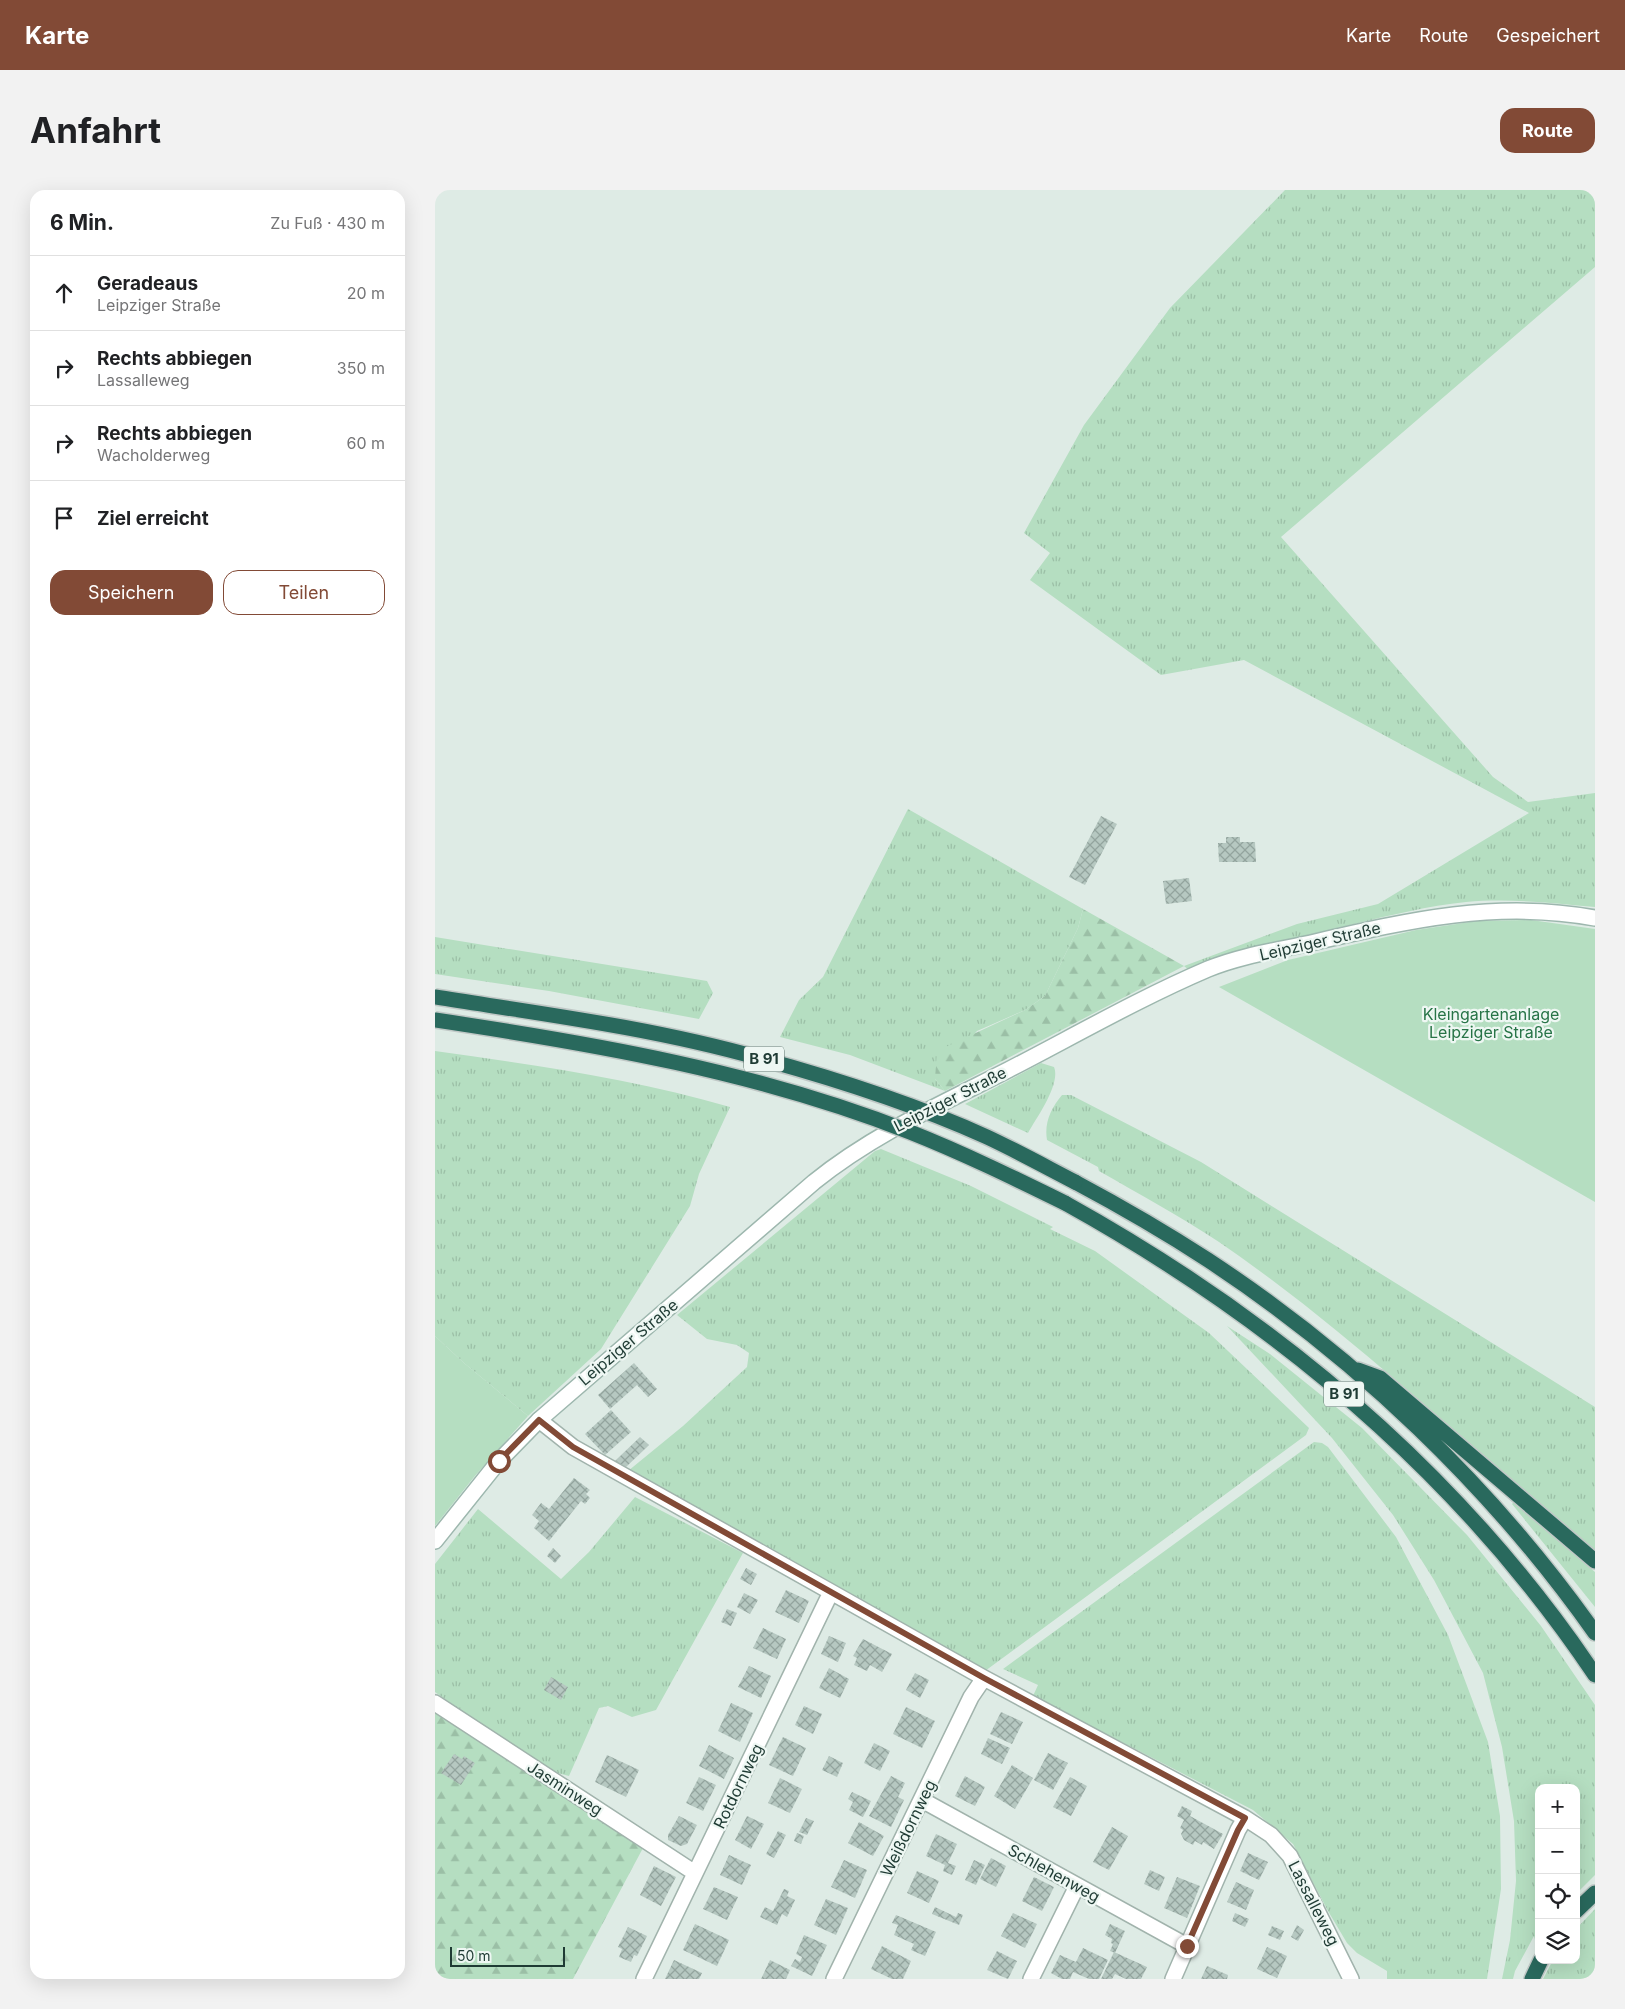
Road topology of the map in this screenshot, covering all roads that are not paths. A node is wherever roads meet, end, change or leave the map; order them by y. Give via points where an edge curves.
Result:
1 (1595, 918) edge
2 (435, 997) edge
3 (435, 1020) edge
4 (1351, 1367) junction
5 (539, 1420) junction
6 (435, 1541) edge
7 (1595, 1561) edge
8 (831, 1592) junction
9 (1595, 1633) edge
10 (1595, 1675) edge
11 (984, 1678) junction
12 (435, 1703) edge
13 (922, 1800) junction
14 (1245, 1818) junction
15 (695, 1873) junction
16 (1077, 1886) junction
17 (1595, 1893) edge
18 (1580, 1907) edge
19 (1187, 1946) junction
20 (1539, 1964) edge
21 (644, 1979) edge
22 (834, 1979) edge
23 (1031, 1979) edge
24 (1173, 1979) edge
25 (1351, 1979) edge
26 (1532, 1979) edge

1 - 5 street, Leipziger Straße via 1515,910 1454,914 1373,928 1261,954 1218,966 1184,981 934,1107 853,1152
2 - 4 highway, B 91, bridge via 644,1031 757,1057 847,1084 936,1116 987,1137 1132,1213 1210,1261
3 - 10 highway, B 91, bridge via 633,1053 716,1071 794,1093 909,1131 975,1159 1114,1230 1216,1295 1293,1351 1377,1423 1485,1532 1551,1613
4 - 7 highway via 1380,1378
4 - 9 highway, B 91 via 1476,1486 1572,1600
5 - 6 street, Leipziger Straße via 499,1461
5 - 8 street, Lassalleweg via 573,1447
8 - 11 street, Lassalleweg
8 - 15 street, Rotdornweg
11 - 13 street, Weißdornweg via 971,1697
11 - 14 street, Lassalleweg
12 - 15 street, Jasminweg
13 - 16 street, Schlehenweg
13 - 22 street, Weißdornweg
14 - 19 street
14 - 25 street, Lassalleweg via 1271,1835 1291,1856
15 - 21 street, Rotdornweg
16 - 19 street, Schlehenweg
16 - 23 street
17 - 18 highway
19 - 24 street
20 - 26 highway

